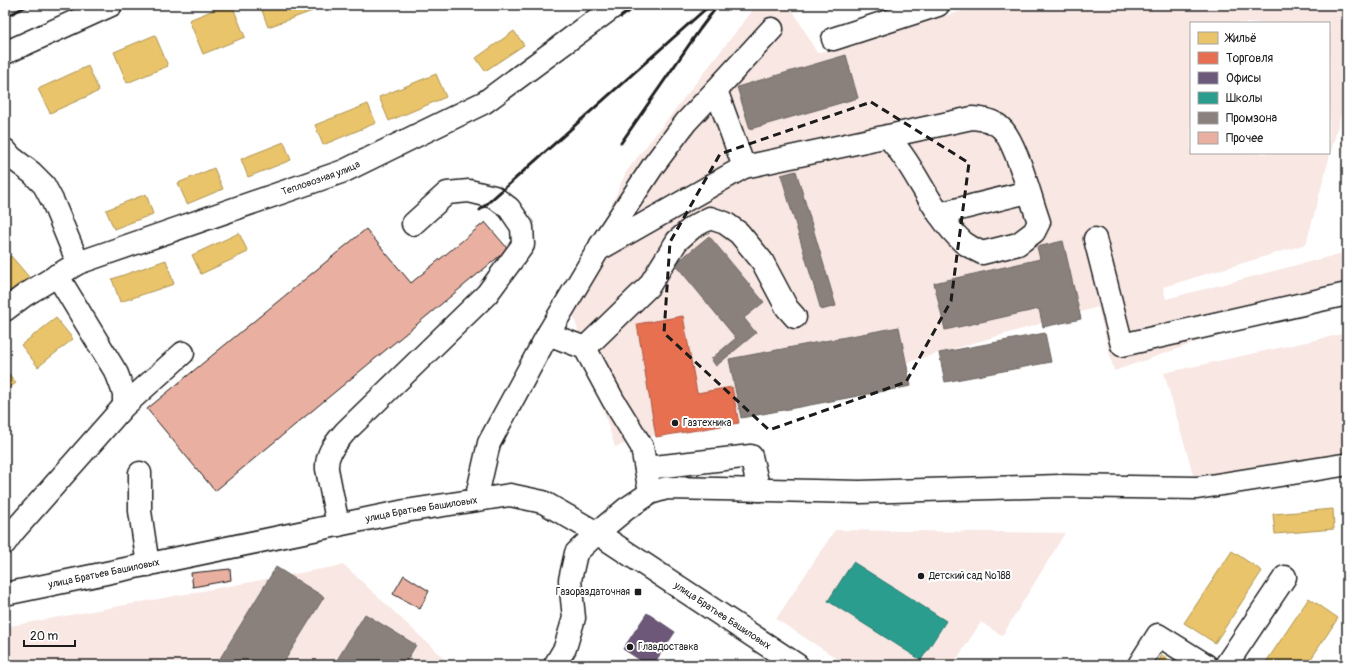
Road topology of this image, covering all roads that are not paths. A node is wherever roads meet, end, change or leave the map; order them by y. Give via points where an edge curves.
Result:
1 (110, 5) edge
2 (616, 5) edge
3 (938, 5) edge
4 (772, 29) dead end
5 (833, 39) dead end
6 (5, 53) edge
7 (716, 90) junction
8 (887, 136) junction
9 (5, 150) edge
10 (744, 167) junction
11 (1028, 192) junction
12 (939, 214) junction
13 (412, 224) dead end
14 (1095, 239) dead end
15 (598, 250) junction
16 (78, 263) junction
17 (57, 275) junction
18 (1347, 294) edge
19 (5, 310) edge
20 (795, 317) dead end
21 (548, 334) junction
22 (585, 348) junction
23 (183, 353) dead end
24 (124, 406) junction
25 (1343, 464) dead end
26 (646, 468) junction
27 (140, 473) dead end
28 (759, 490) junction
29 (650, 492) junction
30 (476, 500) junction
31 (338, 525) junction
32 (597, 533) junction
33 (5, 543) edge
34 (148, 565) junction
35 (1285, 577) dead end
36 (5, 594) edge
37 (555, 665) edge
38 (797, 665) edge
39 (1139, 665) edge
40 (1206, 665) edge
41 (1226, 665) edge

1 - 6 street
2 - 16 street, Тепловозная улица via 485,102 351,167
3 - 5 street
4 - 7 street
7 - 10 street
7 - 15 street via 686,122
8 - 10 street
8 - 11 street via 972,118 989,120 1001,128 1011,141
8 - 12 street via 897,146
9 - 16 street via 44,185
10 - 15 street
11 - 12 street
11 - 12 street via 1038,222 1034,232 1018,244 996,250 982,253 964,243
13 - 31 street via 447,193 469,191 494,197 509,208 522,227 522,245 487,294 331,448 327,469
14 - 18 street via 1122,345
15 - 21 street
16 - 17 street, Тепловозная улица
17 - 19 street, Тепловозная улица
17 - 24 street via 117,374 124,393
20 - 22 street via 787,308 762,261 739,233 725,223 710,218 693,227 677,241 649,286
21 - 22 street
21 - 30 street via 489,443
22 - 26 street via 642,447
23 - 24 street
24 - 33 street
25 - 28 street via 1197,488 1060,486 860,492
26 - 28 street via 751,456
26 - 29 street
27 - 34 street via 140,511
28 - 29 street via 667,488
29 - 32 street
30 - 31 street, улица Братьев Башиловых
30 - 32 street, улица Братьев Башиловых via 510,495 543,502
31 - 34 street, улица Братьев Башиловых
32 - 37 street via 576,553 570,580 574,618 565,648
32 - 38 street, улица Братьев Башиловых
34 - 36 street, улица Братьев Башиловых
35 - 41 street
39 - 40 street via 1158,635

